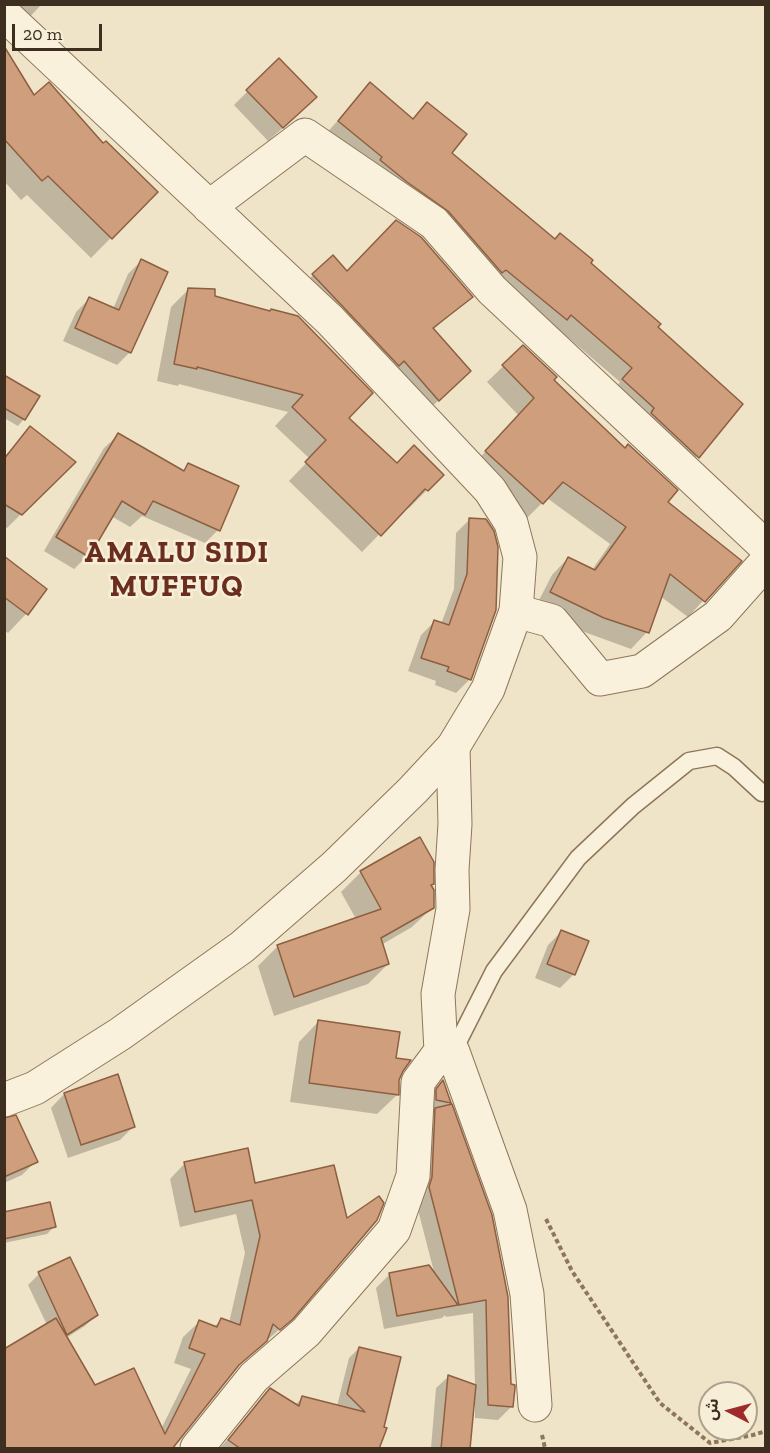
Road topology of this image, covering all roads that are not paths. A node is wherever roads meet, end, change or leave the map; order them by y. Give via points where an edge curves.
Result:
1 (4, 14) edge
2 (209, 207) junction
3 (765, 547) edge
4 (765, 562) edge
5 (516, 611) junction
6 (453, 747) junction
7 (762, 793) dead end
8 (447, 1052) junction
9 (4, 1100) edge
10 (535, 1405) dead end
11 (198, 1449) edge

1 - 2 street
2 - 3 street via 304,135 434,223 492,290
2 - 5 street via 330,320 490,490 511,523 519,557
4 - 5 street via 718,616 642,671 600,679 552,621
5 - 6 street via 488,690
6 - 8 street via 453,909 438,994
6 - 9 street via 334,867 242,947 120,1034 35,1088
7 - 8 lane via 717,756 689,761 633,806 578,858 494,971
8 - 10 street via 510,1210 527,1294
8 - 11 street via 418,1082 413,1176 394,1230 306,1332 254,1377

